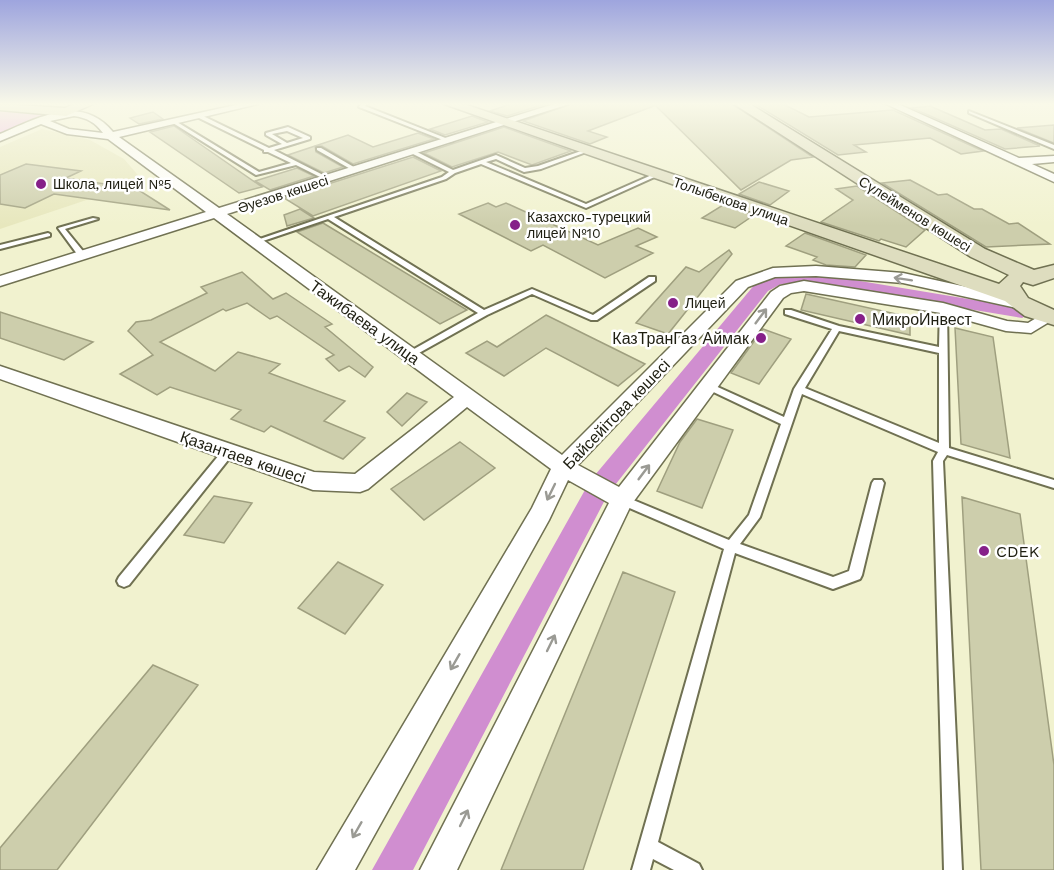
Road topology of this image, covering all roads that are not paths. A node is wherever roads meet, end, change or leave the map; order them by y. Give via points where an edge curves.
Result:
1 (123, 145) edge
2 (210, 145) edge
3 (254, 145) edge
4 (287, 145) edge
5 (438, 145) edge
6 (567, 145) edge
7 (805, 145) edge
8 (981, 145) edge
9 (319, 149) dead end
10 (266, 151) junction
11 (586, 151) junction
12 (413, 152) junction
13 (1054, 159) edge
14 (1018, 161) junction
15 (480, 162) junction
16 (294, 164) junction
17 (356, 170) junction
18 (453, 172) junction
19 (656, 175) junction
20 (1054, 178) edge
21 (328, 179) junction
22 (217, 214) junction
23 (329, 217) junction
24 (95, 219) dead end
25 (48, 235) dead end
26 (255, 242) junction
27 (0, 247) edge
28 (83, 256) junction
29 (1054, 271) edge
30 (652, 279) dead end
31 (1, 280) edge
32 (1026, 288) edge
33 (944, 308) junction
34 (788, 312) dead end
35 (484, 313) junction
36 (1052, 320) edge
37 (837, 328) junction
38 (944, 351) junction
39 (410, 355) junction
40 (0, 372) edge
41 (708, 386) junction
42 (799, 389) junction
43 (467, 397) junction
44 (788, 423) junction
45 (944, 450) junction
46 (228, 452) junction
47 (563, 467) junction
48 (878, 483) dead end
49 (1054, 484) edge
50 (622, 500) junction
51 (731, 546) junction
52 (124, 581) dead end
53 (648, 846) junction
54 (334, 870) edge
55 (438, 870) edge
56 (641, 870) edge
57 (693, 870) edge
58 (953, 870) edge

1 - 22 street, Тажибаева улица
2 - 16 lane via 258,174
3 - 10 lane
4 - 10 lane
5 - 12 street, Әуезов көшесі
6 - 11 street, Толыбекова улица
7 - 32 street, Сүлейменов көшесі via 978,253
8 - 14 street
9 - 17 lane
10 - 16 lane
11 - 15 lane via 524,170 496,157
11 - 19 street, Толыбекова улица
12 - 17 street, Әуезов көшесі
12 - 18 lane
13 - 14 street
14 - 20 street
15 - 18 lane
15 - 19 lane via 586,206
16 - 21 lane
17 - 21 street, Әуезов көшесі
18 - 23 lane
19 - 32 street, Толыбекова улица via 875,250
21 - 22 street, Әуезов көшесі
22 - 26 street, Тажибаева улица
22 - 28 street, Әуезов көшесі
23 - 26 lane
23 - 35 lane
24 - 28 lane via 62,228
25 - 27 lane
26 - 39 street, Тажибаева улица
28 - 31 street, Әуезов көшесі
29 - 32 street
30 - 35 lane via 594,318 532,291
32 - 36 street
32 -> 47 street, Байсейітова көшесі via 816,271 773,273 742,284
33 - 36 street via 1006,326 1031,328
33 - 38 lane
41 -> 33 street via 777,296 794,287
34 - 37 lane
35 - 39 lane
37 - 38 lane
37 - 42 lane
38 - 45 lane
39 - 43 street, Тажибаева улица
40 - 46 street, Қазантаев көшесі
41 - 44 lane
50 -> 41 street
42 - 44 lane
42 - 45 lane
43 - 46 street, Қазантаев көшесі via 360,483 313,481
43 - 47 street, Тажибаева улица
44 - 51 lane via 754,518
45 - 49 lane
45 - 58 lane via 938,461
46 - 52 lane
47 - 50 street, Тажибаева улица
47 -> 54 street, Байсейітова көшесі via 541,513
48 - 51 lane via 855,575 833,583
50 - 51 lane
55 -> 50 street
51 - 53 lane
53 - 56 lane
53 - 57 lane

